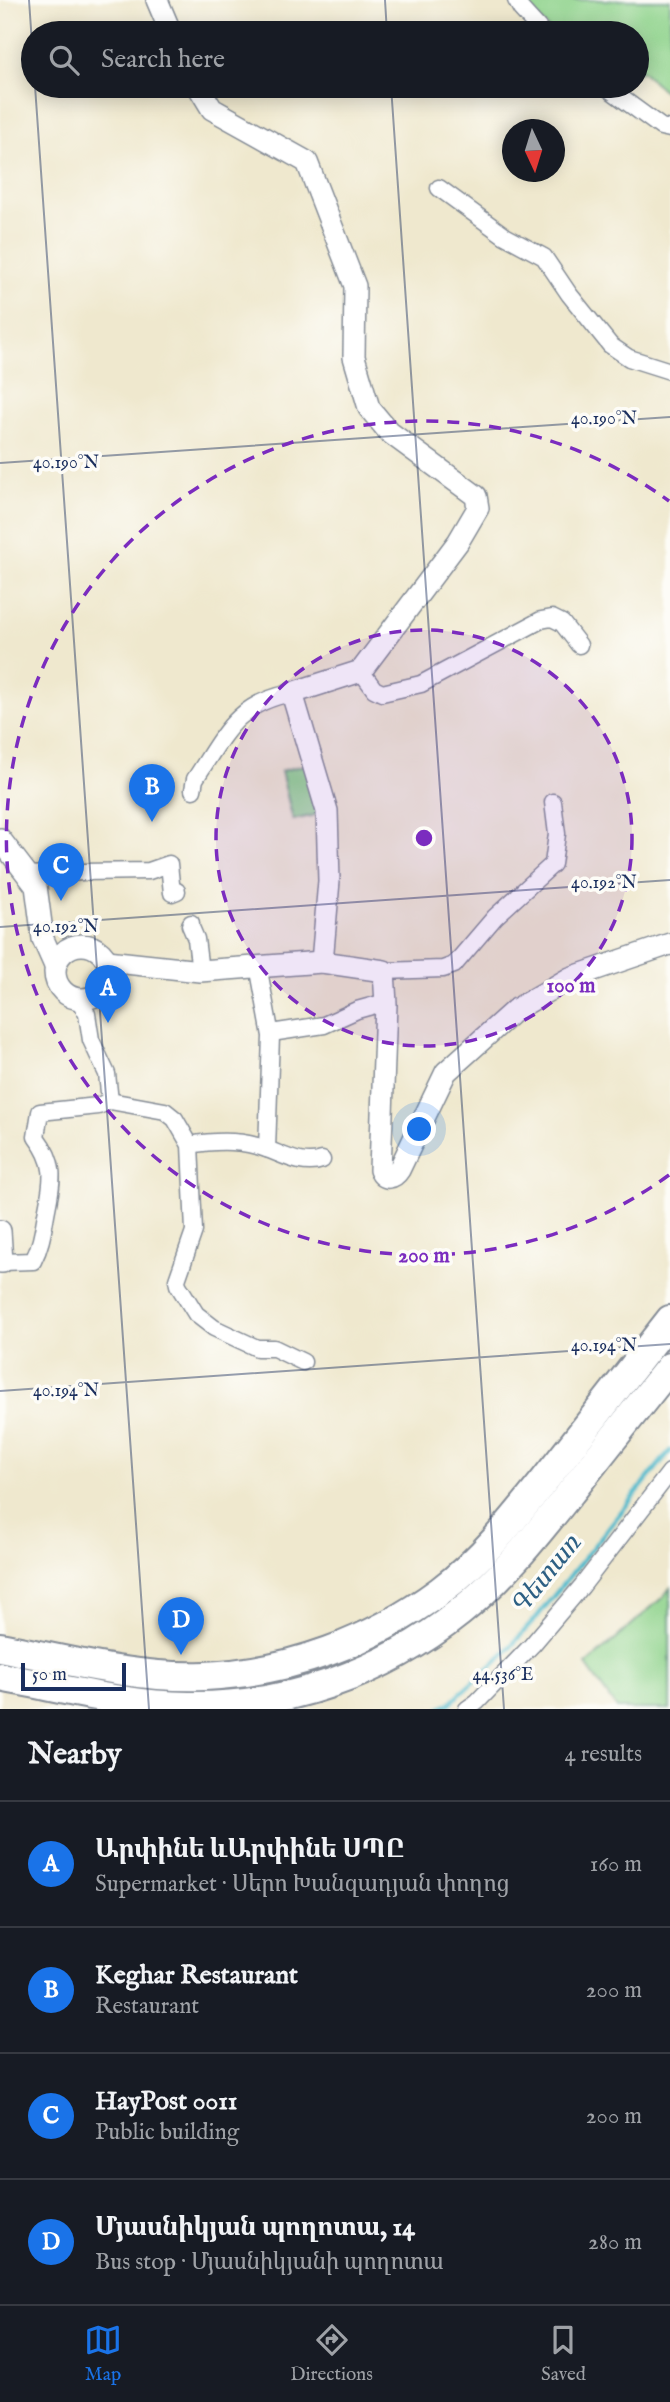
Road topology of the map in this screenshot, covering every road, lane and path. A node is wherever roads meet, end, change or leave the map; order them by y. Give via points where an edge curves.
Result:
1 (157, 0) edge
2 (516, 0) edge
3 (166, 21) edge
4 (532, 21) edge
5 (205, 98) edge
6 (622, 98) edge
7 (670, 129) edge
8 (439, 188) dead end
9 (670, 371) edge
10 (579, 645) dead end
11 (361, 671) junction
12 (292, 693) junction
13 (193, 790) dead end
14 (553, 802) dead end
15 (0, 839) edge
16 (30, 876) junction
17 (177, 891) dead end
18 (191, 923) dead end
19 (670, 944) edge
20 (56, 956) junction
21 (107, 961) junction
22 (322, 962) junction
23 (258, 965) junction
24 (200, 971) junction
25 (384, 971) junction
26 (386, 1002) junction
27 (86, 1003) junction
28 (271, 1033) junction
29 (110, 1101) junction
30 (190, 1145) junction
31 (267, 1149) junction
32 (322, 1160) dead end
33 (0, 1231) edge
34 (1, 1262) edge
35 (670, 1320) edge
36 (303, 1362) dead end
37 (670, 1367) edge
38 (670, 1472) edge
39 (0, 1647) edge
40 (0, 1677) edge
41 (467, 1709) edge

1 - 3 street
2 - 4 street
5 - 11 street via 212,109 307,162 355,286 354,356 369,408 389,432 477,496 478,508 458,542
6 - 7 street
8 - 9 street via 505,236 544,257 610,345 629,358
10 - 11 street via 562,623 552,618 421,684 382,693
11 - 12 street
12 - 13 street via 271,697 232,723 195,779
12 - 22 street via 327,811 330,881
14 - 25 street via 557,834 553,864 476,936 459,960 443,969
15 - 16 street
16 - 17 street via 149,871 169,864 172,893
16 - 20 street via 36,886 43,939
18 - 24 street
19 - 26 street via 570,978 515,1010 446,1072 400,1170 389,1178 380,1171
20 - 21 street via 81,945 98,950
20 - 27 street via 55,974 62,990
21 - 24 street
21 - 27 street via 104,986
22 - 23 street
22 - 25 street
23 - 24 street
23 - 28 street
25 - 26 street
26 - 28 street via 324,1025
27 - 29 street via 92,1040 107,1074
28 - 31 street
29 - 30 street via 164,1111 175,1119
29 - 34 street via 40,1112 36,1137 51,1166 52,1189 41,1246 33,1261
30 - 31 street via 236,1142
30 - 36 street via 194,1231 178,1285 196,1314 214,1328
31 - 32 street via 301,1162
33 - 34 street
35 - 39 highway via 518,1513 468,1567 441,1590 357,1640 280,1667 203,1676 139,1672
37 - 40 highway via 499,1577 433,1632 334,1684 257,1702 187,1706
38 - 41 street via 532,1645

